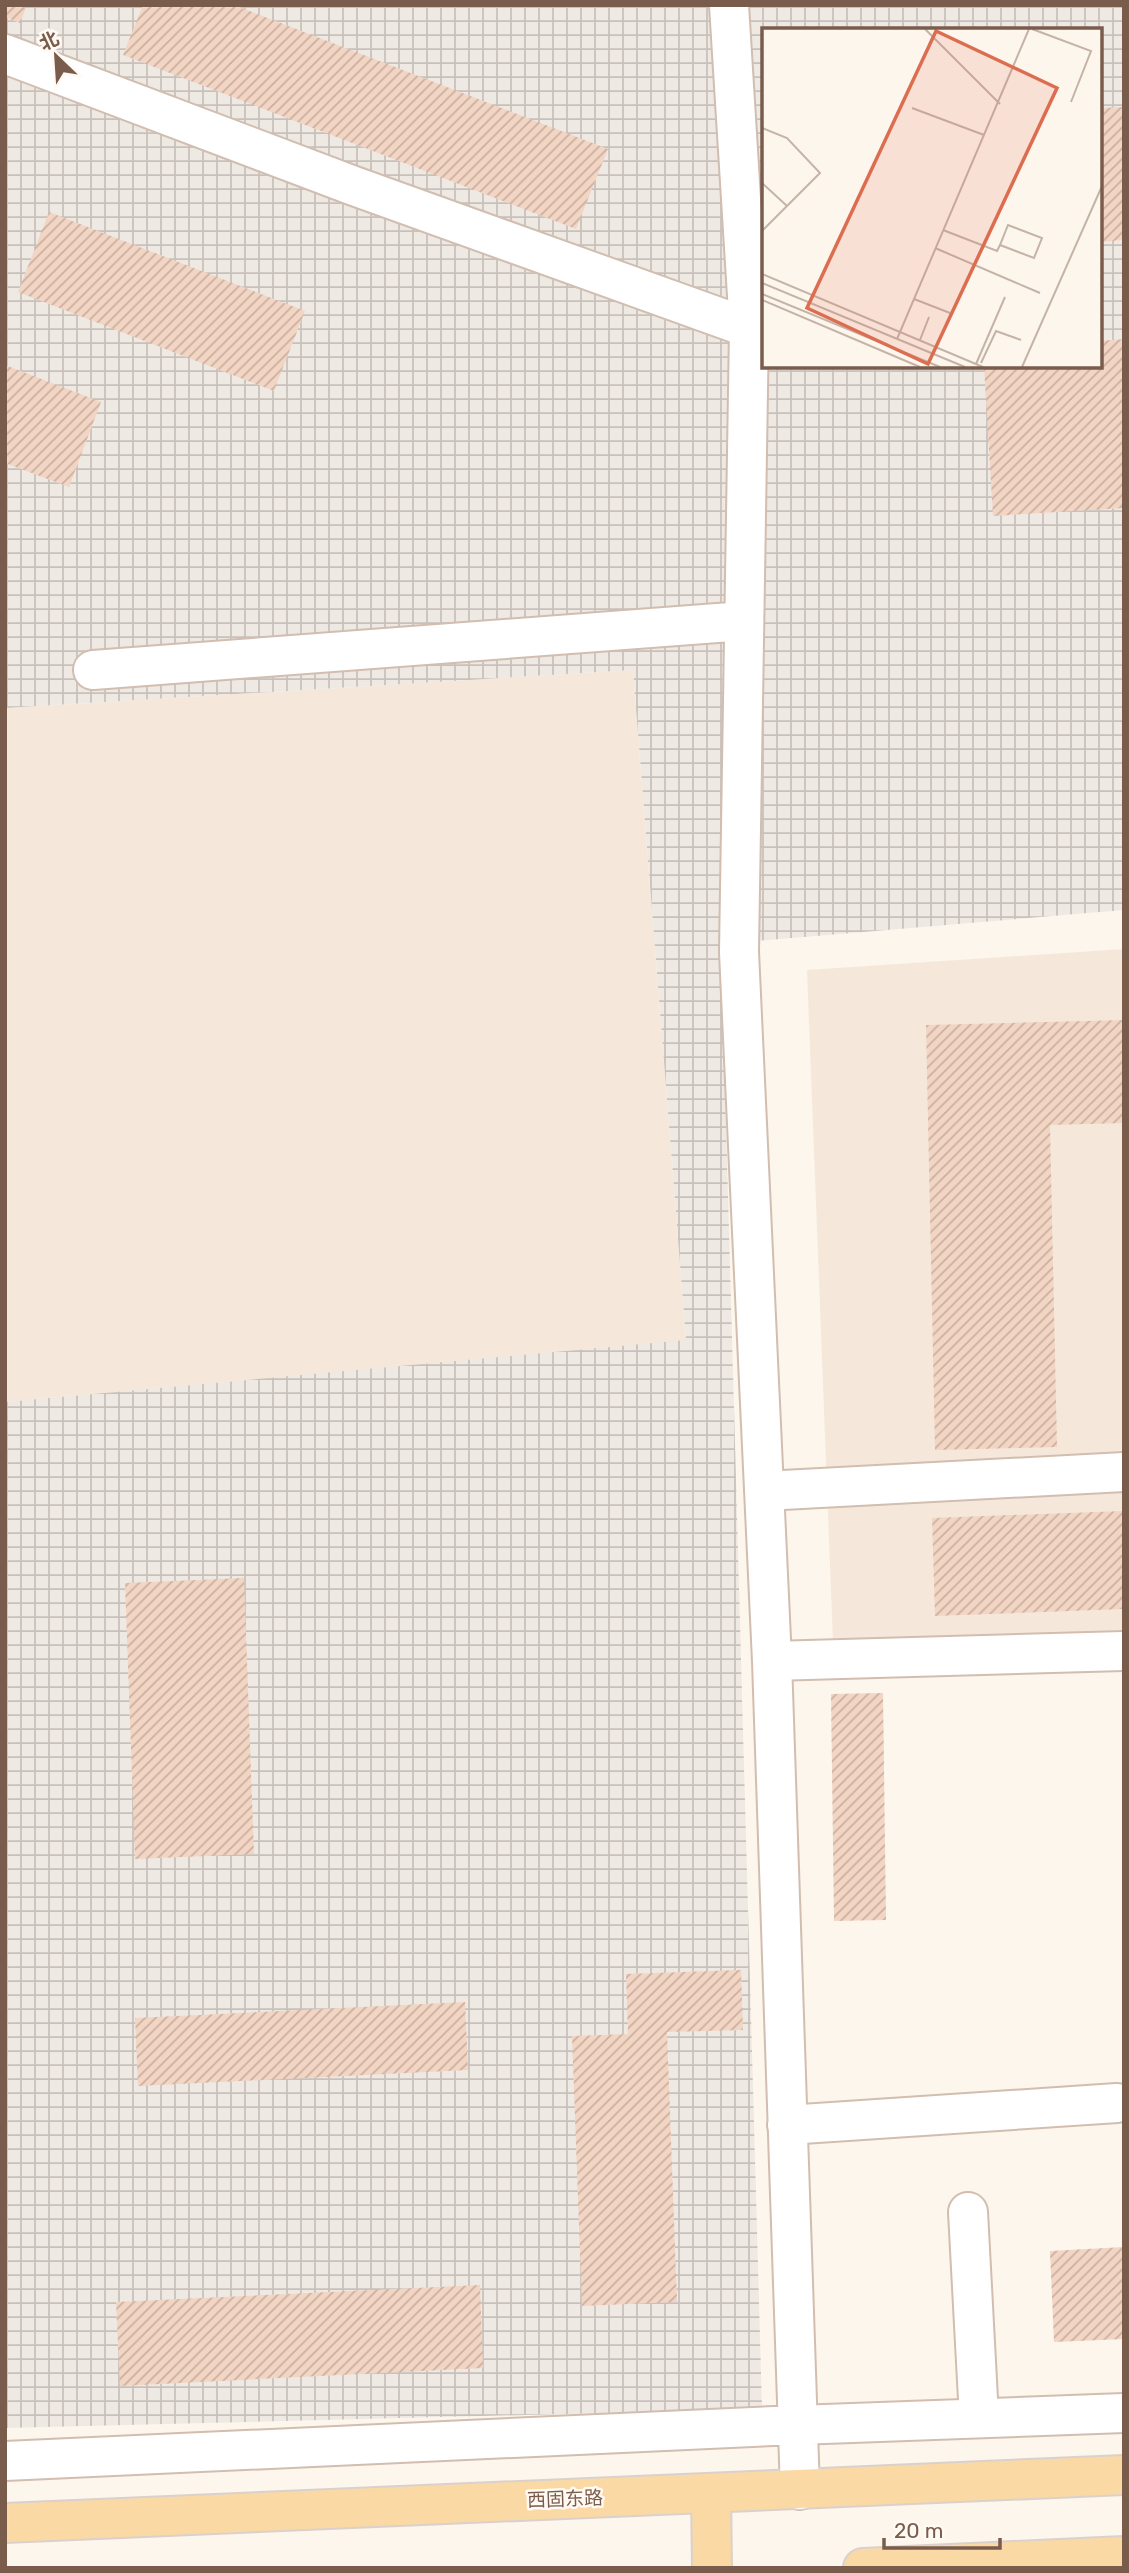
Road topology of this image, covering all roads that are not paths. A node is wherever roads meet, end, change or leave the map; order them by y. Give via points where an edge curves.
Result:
1 (729, 5) edge
2 (5, 54) edge
3 (749, 328) junction
4 (744, 621) junction
5 (93, 670) dead end
6 (1124, 1472) edge
7 (764, 1491) junction
8 (1124, 1651) edge
9 (772, 1661) junction
10 (1117, 2103) dead end
11 (787, 2125) junction
12 (968, 2213) dead end
13 (1124, 2413) edge
14 (979, 2418) junction
15 (797, 2425) junction
16 (5, 2461) edge
17 (1124, 2475) edge
18 (800, 2490) junction
19 (711, 2493) junction
20 (5, 2523) edge
21 (1124, 2556) edge
22 (1037, 2564) edge
23 (712, 2568) edge
24 (863, 2568) edge

1 - 3 street
2 - 3 street
3 - 4 street
4 - 5 street
4 - 7 street via 739,952
6 - 7 street
7 - 9 street
8 - 9 street
9 - 11 street
10 - 11 street
11 - 15 street
12 - 14 street
13 - 14 street
14 - 15 street
15 - 16 street
15 - 18 street
17 - 18 main road, 西固东路
18 - 19 main road, 西固东路
19 - 20 main road, 西固东路
19 - 23 main road
21 - 22 main road
22 - 24 main road

